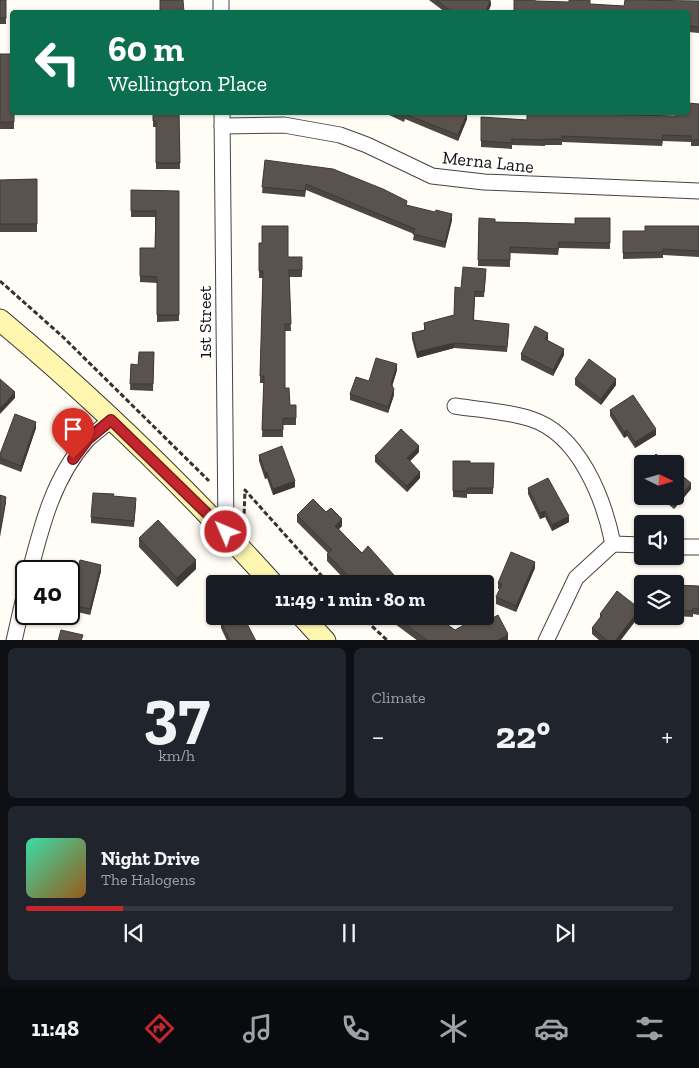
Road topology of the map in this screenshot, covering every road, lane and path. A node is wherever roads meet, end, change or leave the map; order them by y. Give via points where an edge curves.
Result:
1 (222, 119) edge
2 (699, 192) edge
3 (0, 281) edge
4 (0, 320) edge
5 (456, 406) dead end
6 (111, 420) junction
7 (225, 496) junction
8 (226, 532) junction
9 (613, 544) junction
10 (634, 545) edge
11 (684, 547) edge
12 (699, 548) edge
13 (33, 560) edge
14 (265, 575) edge
15 (321, 575) edge
16 (17, 625) edge
17 (311, 625) edge
18 (371, 625) edge
19 (14, 640) edge
20 (325, 640) edge
21 (388, 640) edge
22 (546, 640) edge

1 - 2 street, Merna Lane via 340,135 432,176 484,182
1 - 7 street, 1st Street
3 - 7 path via 63,337
4 - 6 street
5 - 9 street via 532,419 557,434 583,464 595,487
6 - 8 street
6 - 13 street via 88,439 58,484 49,503
7 - 8 street, 1st Street
7 - 15 path via 244,517 245,490
8 - 14 street
9 - 10 street
9 - 22 street via 576,578
11 - 12 street
16 - 19 street
17 - 20 street
18 - 21 path

